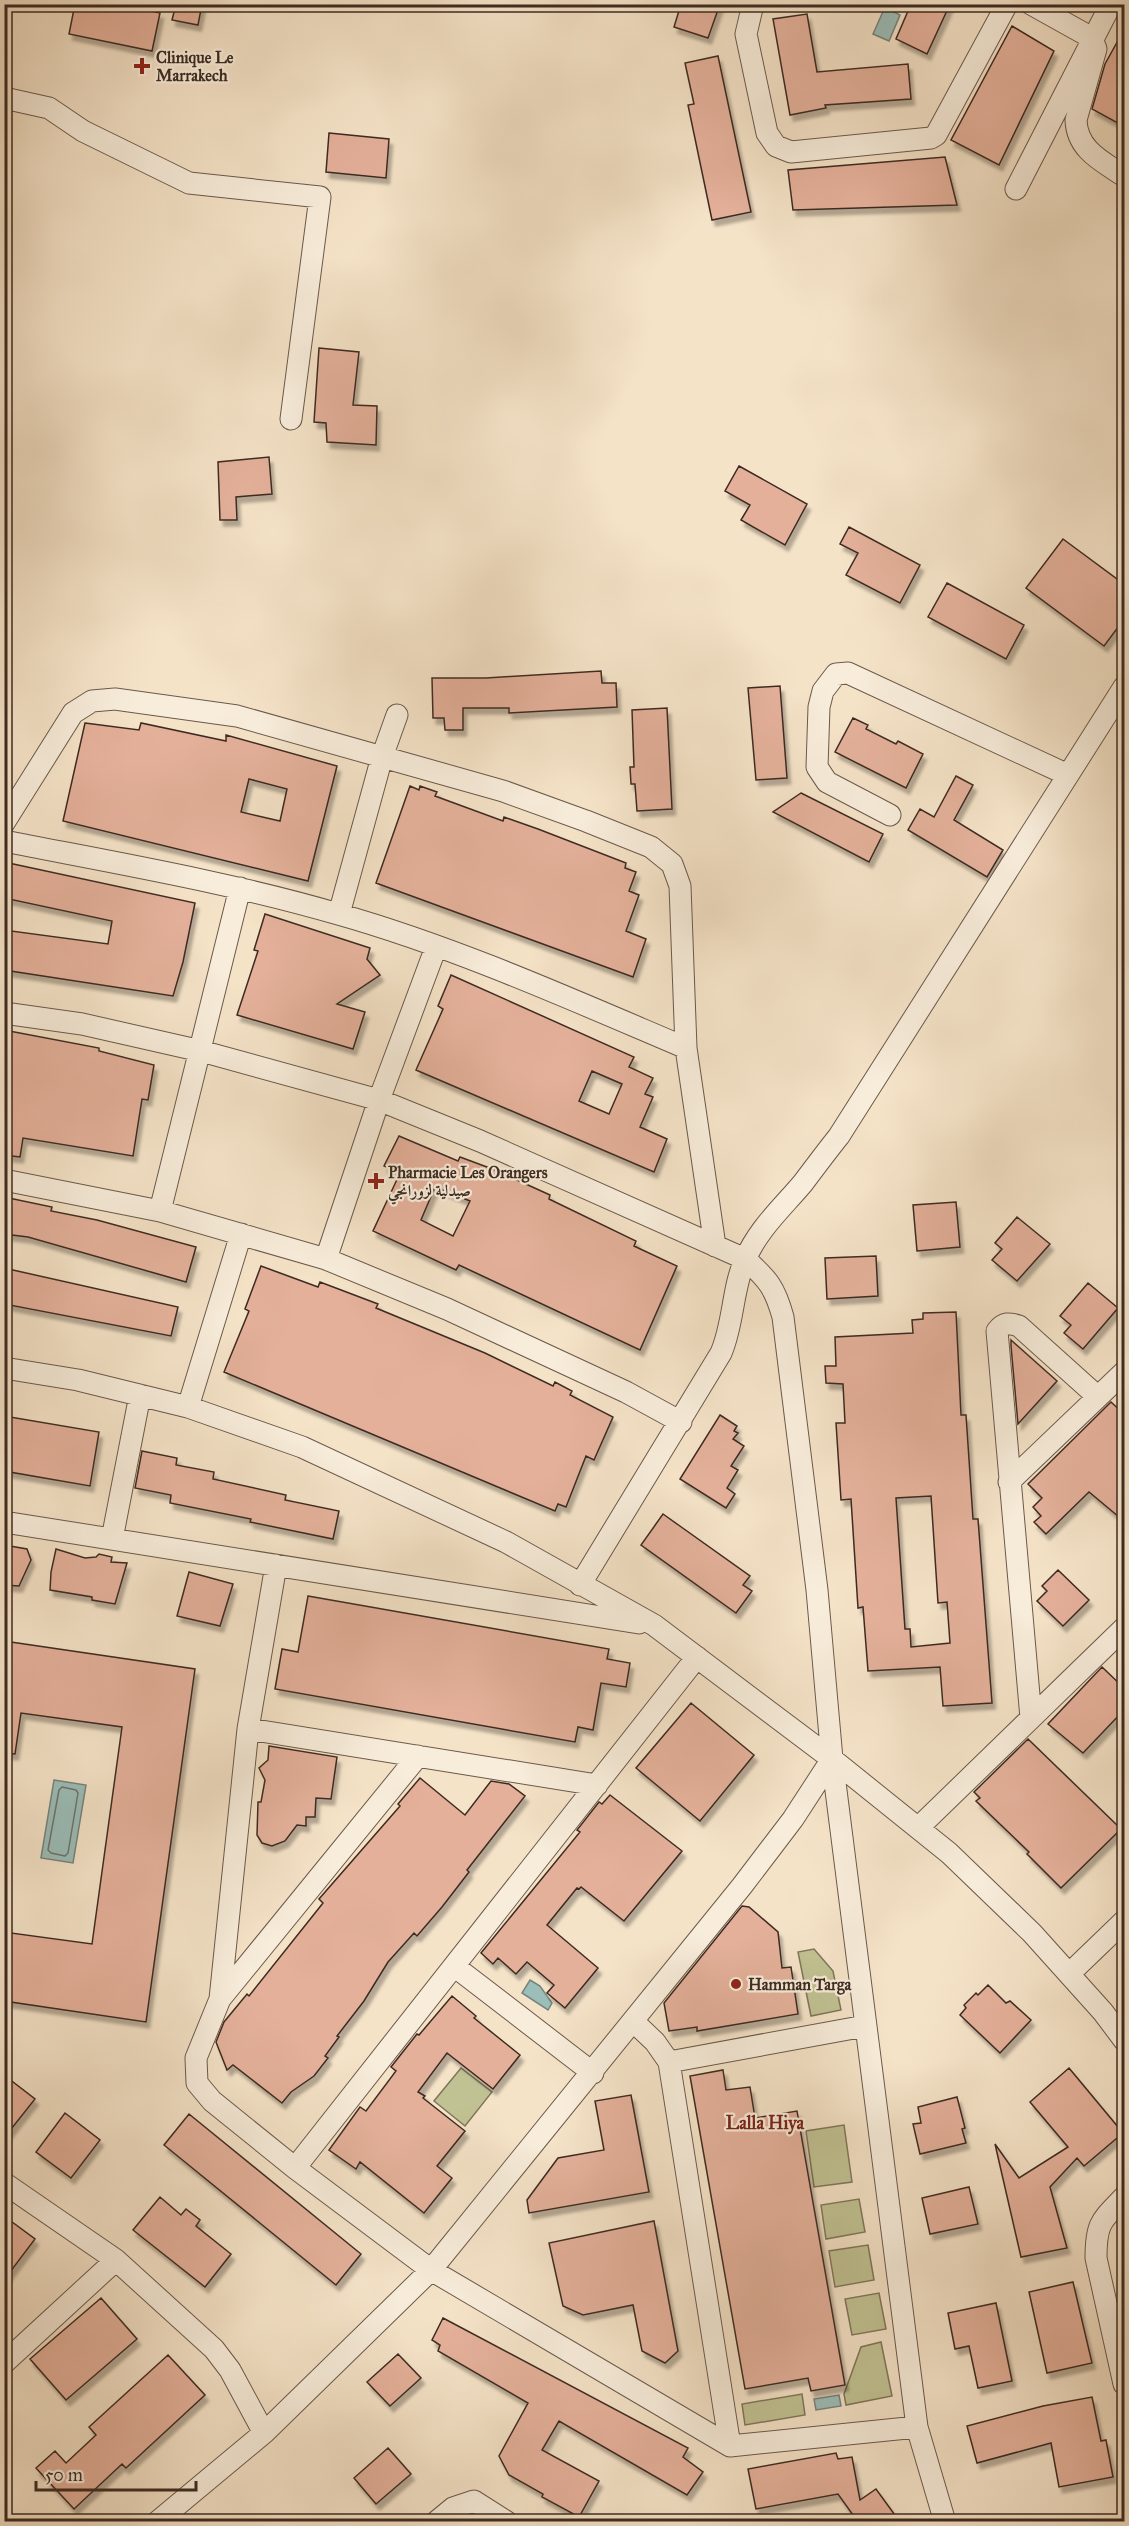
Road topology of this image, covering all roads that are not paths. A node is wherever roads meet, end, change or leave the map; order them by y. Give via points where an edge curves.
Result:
1 (753, 4) edge
2 (1007, 4) edge
3 (1031, 4) edge
4 (1111, 4) edge
5 (1092, 38) junction
6 (4, 98) edge
7 (1125, 176) edge
8 (1016, 189) dead end
9 (291, 419) dead end
10 (1125, 687) edge
11 (397, 715) dead end
12 (382, 757) junction
13 (1068, 775) junction
14 (890, 815) dead end
15 (4, 823) edge
16 (4, 841) edge
17 (240, 888) junction
18 (339, 914) junction
19 (436, 947) junction
20 (4, 1014) edge
21 (686, 1048) junction
22 (201, 1052) junction
23 (379, 1100) junction
24 (4, 1180) edge
25 (160, 1211) junction
26 (241, 1234) junction
27 (715, 1246) junction
28 (326, 1259) junction
29 (746, 1259) junction
30 (4, 1368) edge
31 (1125, 1372) edge
32 (140, 1395) junction
33 (1098, 1397) junction
34 (188, 1407) junction
35 (681, 1422) junction
36 (1009, 1482) junction
37 (4, 1522) edge
38 (112, 1539) junction
39 (276, 1565) junction
40 (580, 1585) junction
41 (654, 1625) junction
42 (1125, 1628) edge
43 (697, 1657) junction
44 (1031, 1718) junction
45 (248, 1729) junction
46 (417, 1756) junction
47 (832, 1759) junction
48 (597, 1785) junction
49 (919, 1827) junction
50 (1125, 1921) edge
51 (454, 1966) junction
52 (1069, 1974) junction
53 (220, 1999) junction
54 (634, 2022) junction
55 (865, 2026) junction
56 (1125, 2040) edge
57 (669, 2062) junction
58 (593, 2073) junction
59 (295, 2168) junction
60 (4, 2183) edge
61 (1125, 2197) edge
62 (116, 2260) junction
63 (431, 2270) junction
64 (4, 2363) edge
65 (1125, 2384) edge
66 (916, 2427) junction
67 (264, 2433) junction
68 (730, 2446) junction
69 (157, 2522) edge
70 (436, 2522) edge
71 (507, 2522) edge
72 (945, 2522) edge

1 - 2 street via 746,34 767,133 776,146 791,152 936,135
3 - 5 street
4 - 5 street
5 - 7 street via 1096,49 1076,120 1077,130 1086,149
5 - 8 street
6 - 9 street via 49,108 83,131 189,183 320,197
10 - 13 street
11 - 12 street
12 - 15 street via 237,716 103,698 82,705 65,721
12 - 18 street
12 - 21 street via 503,791 651,847 664,856 675,870 680,886
13 - 14 street via 848,673 836,674 823,692 819,707 817,766 826,782
13 - 29 street via 840,1136 769,1219
16 - 17 street
17 - 18 street
17 - 22 street
18 - 19 street
19 - 21 street
19 - 23 street
20 - 22 street via 82,1024
21 - 27 street
22 - 23 street
22 - 25 street
23 - 27 street
23 - 28 street
24 - 25 street
25 - 26 street
26 - 28 street
26 - 34 street
27 - 29 street
28 - 35 street via 447,1309 626,1392
29 - 35 street via 736,1289 728,1338
29 - 47 street via 776,1292 783,1317 817,1590
30 - 32 street
31 - 33 street
32 - 34 street
32 - 38 street
33 - 36 street
33 - 36 street via 1019,1326 1002,1325 997,1331
34 - 40 street via 302,1447 396,1489 506,1542
35 - 40 street
36 - 44 street
37 - 38 street
38 - 39 street
39 - 41 street
39 - 45 street
40 - 41 street
41 - 43 street
42 - 44 street
43 - 47 street
43 - 48 street
44 - 49 street
45 - 46 street
45 - 53 street
46 - 48 street
46 - 53 street
47 - 49 street
47 - 54 street via 793,1819
47 - 55 street
48 - 51 street
49 - 52 street via 1032,1933
50 - 52 street
51 - 58 street
51 - 59 street
52 - 56 street
53 - 59 street via 196,2058 197,2083 212,2101
54 - 57 street
54 - 58 street
55 - 57 street
55 - 66 street
57 - 68 street
58 - 63 street
59 - 63 street
60 - 62 street
61 - 65 street via 1098,2227 1096,2240 1096,2258
62 - 64 street
62 - 67 street via 214,2349 230,2370
63 - 67 street
63 - 68 street
66 - 68 street
66 - 72 street
67 - 69 street
70 - 71 street via 453,2508 474,2501

